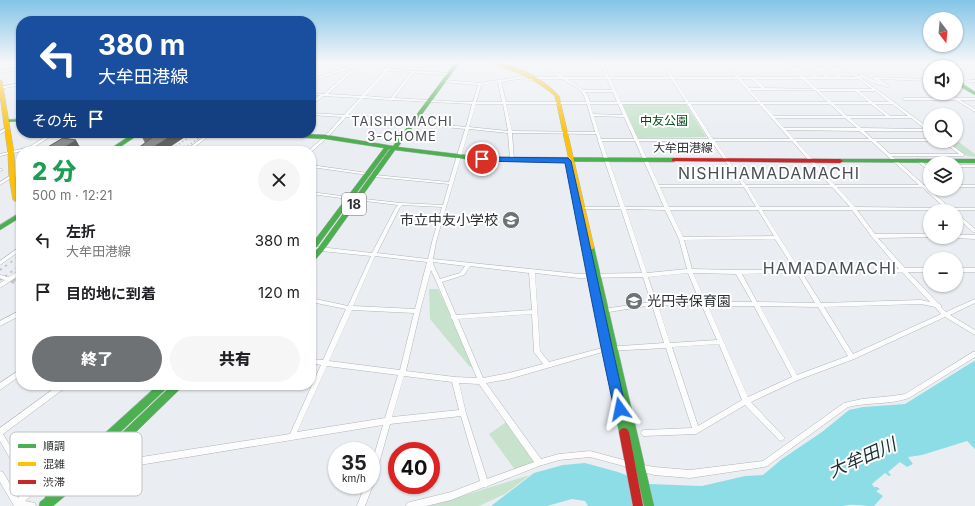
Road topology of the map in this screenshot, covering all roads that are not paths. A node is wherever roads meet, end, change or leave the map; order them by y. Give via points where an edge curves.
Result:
1 (1, 85) edge
2 (334, 86) edge
3 (373, 86) edge
4 (402, 86) edge
5 (439, 86) edge
6 (480, 86) edge
7 (501, 86) edge
8 (540, 86) edge
9 (574, 86) edge
10 (612, 86) edge
11 (678, 86) edge
12 (745, 86) edge
13 (761, 86) edge
14 (811, 86) edge
15 (871, 86) edge
16 (963, 86) edge
17 (748, 89) junction
18 (764, 89) junction
19 (816, 90) junction
20 (856, 90) junction
21 (876, 90) junction
22 (582, 91) junction
23 (614, 91) junction
24 (316, 94) edge
25 (975, 94) edge
26 (323, 95) junction
27 (362, 98) junction
28 (904, 98) dead end
29 (923, 98) edge
30 (975, 98) edge
31 (963, 99) edge
32 (391, 100) junction
33 (957, 100) edge
34 (316, 101) edge
35 (426, 102) junction
36 (557, 102) junction
37 (588, 102) junction
38 (760, 102) junction
39 (475, 103) junction
40 (504, 103) junction
41 (619, 103) junction
42 (688, 103) junction
43 (831, 103) junction
44 (873, 104) junction
45 (894, 104) junction
46 (975, 112) edge
47 (316, 114) edge
48 (592, 115) junction
49 (346, 116) junction
50 (624, 116) junction
51 (773, 117) junction
52 (847, 117) junction
53 (890, 117) junction
54 (912, 117) junction
55 (16, 122) edge
56 (410, 123) junction
57 (923, 125) edge
58 (4, 127) edge
59 (467, 128) junction
60 (784, 129) junction
61 (861, 130) junction
62 (923, 130) edge
63 (510, 132) junction
64 (564, 132) junction
65 (597, 133) junction
66 (316, 136) edge
67 (326, 137) junction
68 (46, 138) edge
69 (130, 138) edge
70 (138, 138) edge
71 (204, 138) edge
72 (792, 139) junction
73 (599, 140) junction
74 (635, 140) junction
75 (712, 140) junction
76 (872, 140) junction
77 (923, 140) edge
78 (33, 146) edge
79 (118, 146) edge
80 (126, 146) edge
81 (194, 146) edge
82 (316, 146) edge
83 (391, 148) junction
84 (953, 148) edge
85 (16, 152) edge
86 (11, 153) junction
87 (0, 155) edge
88 (459, 156) junction
89 (891, 158) junction
90 (512, 160) junction
91 (606, 160) junction
92 (646, 160) junction
93 (728, 160) junction
94 (811, 160) junction
95 (918, 160) junction
96 (570, 161) junction
97 (974, 163) edge
98 (923, 164) edge
99 (963, 165) edge
100 (316, 167) edge
101 (371, 175) junction
102 (12, 176) junction
103 (451, 183) junction
104 (0, 184) edge
105 (657, 186) junction
106 (745, 186) junction
107 (833, 186) junction
108 (923, 186) joint
109 (963, 186) edge
110 (975, 186) edge
111 (316, 194) edge
112 (934, 196) edge
113 (353, 199) junction
114 (16, 200) edge
115 (401, 204) junction
116 (942, 204) edge
117 (444, 206) junction
118 (582, 208) junction
119 (623, 208) junction
120 (666, 208) junction
121 (758, 208) junction
122 (853, 208) junction
123 (923, 209) edge
124 (963, 209) edge
125 (975, 209) edge
126 (16, 211) edge
127 (16, 217) edge
128 (0, 221) edge
129 (963, 221) edge
130 (0, 228) edge
131 (975, 231) edge
132 (874, 236) junction
133 (923, 236) edge
134 (963, 237) edge
135 (975, 237) edge
136 (777, 238) junction
137 (681, 240) junction
138 (316, 246) edge
139 (316, 249) edge
140 (16, 252) edge
141 (374, 255) junction
142 (430, 262) junction
143 (0, 263) edge
144 (468, 265) junction
145 (903, 270) junction
146 (923, 270) edge
147 (963, 270) edge
148 (975, 270) edge
149 (690, 271) junction
150 (798, 271) junction
151 (532, 272) junction
152 (738, 272) junction
153 (16, 275) edge
154 (645, 275) junction
155 (594, 276) junction
156 (0, 277) edge
157 (10, 279) junction
158 (439, 281) junction
159 (0, 286) edge
160 (316, 301) edge
161 (975, 301) edge
162 (655, 303) junction
163 (704, 304) junction
164 (757, 305) junction
165 (821, 305) junction
166 (939, 306) junction
167 (350, 308) junction
168 (417, 311) junction
169 (603, 311) junction
170 (535, 312) junction
171 (16, 315) edge
172 (946, 315) junction
173 (453, 317) junction
174 (0, 324) edge
175 (975, 333) edge
176 (720, 342) junction
177 (669, 346) junction
178 (610, 348) junction
179 (975, 354) edge
180 (852, 357) junction
181 (316, 361) edge
182 (326, 362) junction
183 (548, 365) junction
184 (402, 374) junction
185 (16, 376) edge
186 (796, 378) junction
187 (455, 380) junction
188 (481, 381) junction
189 (316, 384) edge
190 (0, 388) edge
191 (57, 390) edge
192 (159, 390) edge
193 (173, 390) edge
194 (313, 390) edge
195 (746, 401) junction
196 (462, 413) junction
197 (388, 421) junction
198 (696, 431) junction
199 (0, 432) edge
200 (113, 432) edge
201 (129, 432) edge
202 (644, 433) dead end
203 (0, 435) edge
204 (292, 436) junction
205 (781, 438) dead end
206 (380, 448) edge
207 (10, 452) edge
208 (142, 461) edge
209 (539, 463) junction
210 (641, 468) junction
211 (632, 469) junction
212 (0, 475) edge
213 (485, 484) junction
214 (10, 494) edge
215 (366, 494) edge
216 (11, 496) edge
217 (25, 496) edge
218 (51, 496) edge
219 (56, 496) edge
220 (16, 505) edge
221 (32, 506) edge
222 (44, 506) edge
223 (361, 506) edge
224 (410, 506) edge
225 (638, 506) edge
226 (649, 506) edge

1 - 58 main road
2 - 26 street
3 - 27 street
4 - 32 street
5 - 35 main road
6 - 39 street
7 - 40 street
8 - 36 main road via 552,93
9 - 22 street
10 - 23 street
11 - 42 street
12 - 17 street
13 - 18 street
14 - 19 street
15 - 21 street
16 - 25 main road
17 - 18 street
17 - 38 street
18 - 19 street
19 - 20 street
19 - 43 street
20 - 21 street
20 - 44 street
21 - 45 street
22 - 23 street
22 - 37 street
23 - 41 street
24 - 26 street
26 - 27 street
26 - 34 street
27 - 32 street
27 - 49 street
28 - 29 street
30 - 31 street
32 - 35 street
33 - 46 street
35 - 39 street
35 - 56 main road
36 - 37 street
36 - 40 street
36 - 64 main road
37 - 41 street
37 - 48 street
38 - 42 street
38 - 43 street
38 - 51 street
39 - 40 street
39 - 59 street
40 - 63 street
41 - 42 street
41 - 50 street
42 - 75 street
43 - 44 street
43 - 52 street
44 - 45 street
44 - 53 street
45 - 54 street
47 - 49 street
48 - 50 street
48 - 65 street
49 - 56 street
49 - 67 street
50 - 74 street
51 - 52 street
51 - 60 street
52 - 53 street
52 - 61 street
53 - 54 street
54 - 57 street
55 - 58 main road
56 - 59 street
56 - 83 main road
58 - 86 main road
59 - 63 street
59 - 88 street
60 - 61 street
60 - 72 street
61 - 62 street
61 - 76 street
63 - 64 street
63 - 90 street
64 - 65 street
64 - 96 main road
65 - 73 street
66 - 67 main road, 大牟田港線
67 - 82 street
67 - 83 main road, 大牟田港線
68 - 78 street
69 - 79 main road
70 - 80 main road
71 - 81 street
72 - 75 street
72 - 76 street
72 - 94 street
73 - 74 street
73 - 91 street
74 - 75 street
74 - 92 street
75 - 93 street
76 - 77 street
76 - 89 street
83 - 88 main road, 大牟田港線
83 - 101 main road, 18
84 - 89 street via 962,155
85 - 86 street
86 - 87 street
86 - 102 main road
88 - 90 main road, 大牟田港線
88 - 103 street
89 - 94 main road, 大牟田港線
89 - 95 main road, 大牟田港線
89 - 108 street
90 - 96 main road, 大牟田港線
91 - 92 main road, 大牟田港線
91 - 96 main road, 大牟田港線
91 - 119 street
92 - 93 main road, 大牟田港線
92 - 105 street
93 - 94 main road, 大牟田港線
93 - 106 street
94 - 107 street
95 - 97 main road, 大牟田港線
95 - 98 street
96 - 118 main road
96 - 155 main road
97 - 99 street
100 - 101 street
101 - 103 street
101 - 113 main road, 18
102 - 104 street
102 - 114 main road
103 - 117 street
105 - 106 street
105 - 120 street
106 - 107 street
106 - 121 street
107 - 108 street
107 - 122 street
109 - 110 street
111 - 113 street
112 - 116 street
113 - 115 street
113 - 138 main road, 18
115 - 117 street
115 - 141 street
117 - 142 street
118 - 119 street
118 - 155 main road
119 - 120 street
119 - 154 street
120 - 121 street
120 - 137 street
121 - 122 street
121 - 136 street
122 - 123 street
122 - 132 street
124 - 125 street
126 - 128 main road
127 - 130 main road
129 - 131 street
132 - 133 street
132 - 145 street
134 - 135 street
136 - 137 street
136 - 150 street
137 - 149 street
139 - 141 street
140 - 143 street
141 - 142 street
141 - 167 street
142 - 144 street
142 - 158 street
142 - 168 street
144 - 151 street
144 - 158 street via 462,274
145 - 146 street
145 - 150 street
145 - 166 street
147 - 148 street
149 - 152 street
149 - 154 street
149 - 163 street
150 - 152 street
150 - 165 street
151 - 155 street
151 - 170 street
152 - 164 street
153 - 157 street
154 - 155 street
154 - 162 street
155 - 169 main road
156 - 157 street
157 - 159 street
158 - 173 street
160 - 167 street
161 - 172 street
162 - 163 street
162 - 169 street
162 - 177 street
163 - 164 street
163 - 176 street
164 - 165 street
164 - 186 street
165 - 166 street via 921,302
165 - 180 street
166 - 172 street
167 - 168 street
167 - 182 street
168 - 184 street
169 - 178 main road
170 - 173 street
170 - 183 street via 537,352
171 - 174 street
172 - 175 street
172 - 180 street
173 - 188 street
176 - 177 street
176 - 195 street
177 - 178 street
177 - 198 street
178 - 183 street
178 - 210 main road
178 - 211 main road
179 - 210 street via 907,396 898,399 859,400 846,405 764,464 690,474
180 - 186 street
181 - 182 street
182 - 184 street
182 - 189 street
183 - 188 street
184 - 187 street
184 - 197 street
185 - 190 street
186 - 195 street
187 - 188 street
187 - 196 street
188 - 209 street
191 - 199 street
192 - 200 main road
193 - 201 main road
194 - 204 street
195 - 198 street
195 - 205 street
196 - 197 street
196 - 213 street
197 - 204 street
197 - 206 street
198 - 202 street
203 - 207 street
204 - 208 street
209 - 211 street via 560,457 590,454
209 - 213 street
210 - 211 street
210 - 226 main road
211 - 225 main road
212 - 214 street
213 - 224 street
215 - 223 street
216 - 220 street
217 - 220 street
218 - 222 main road
219 - 222 main road
220 - 221 street

